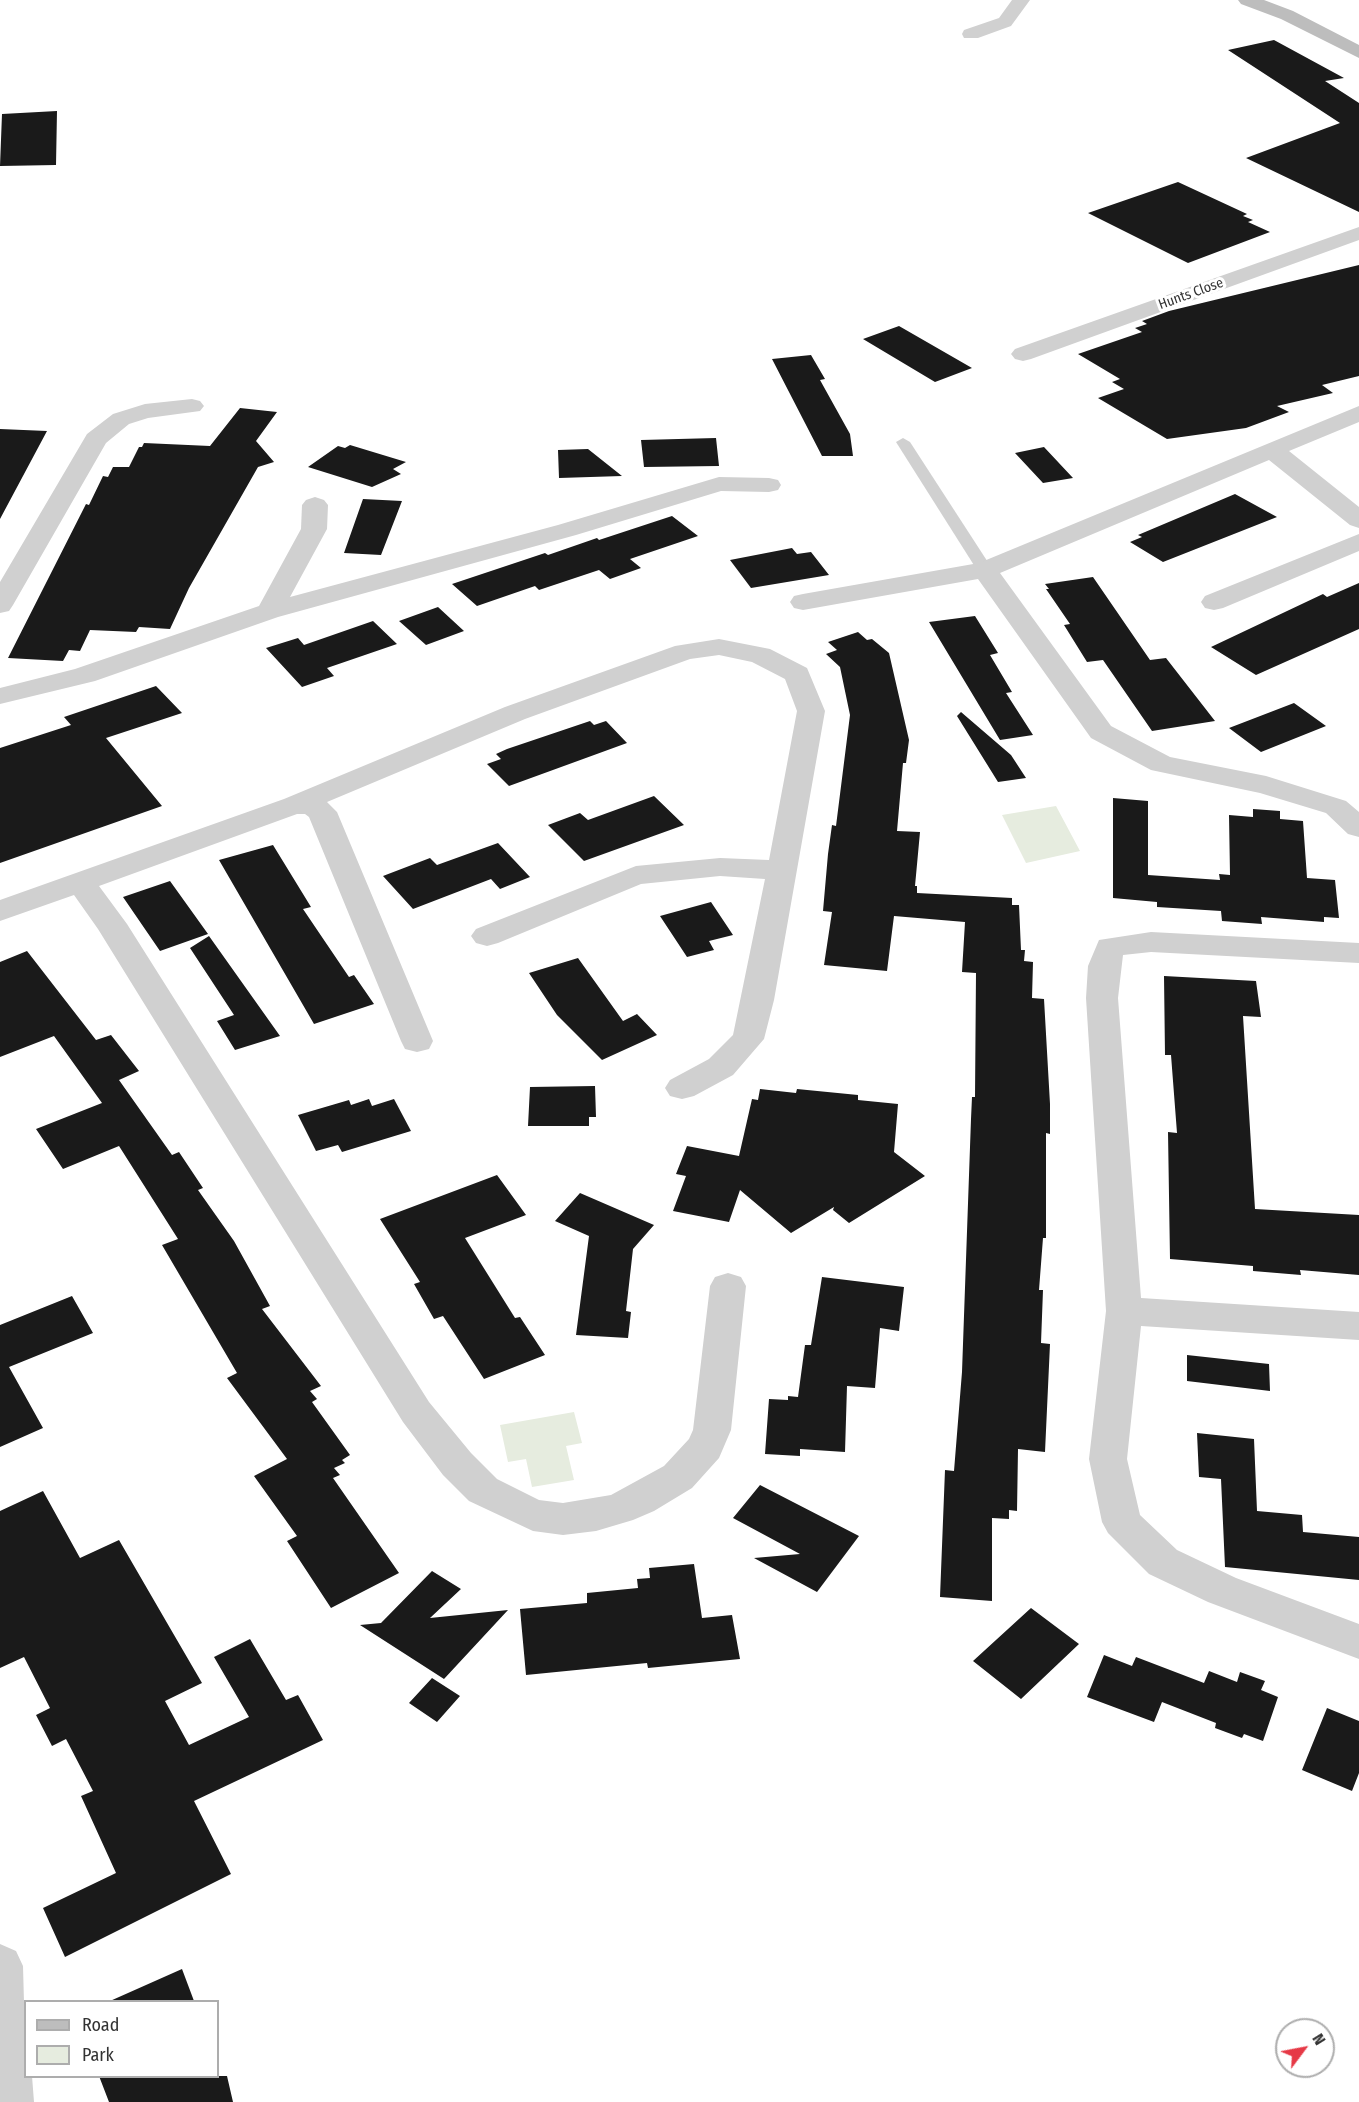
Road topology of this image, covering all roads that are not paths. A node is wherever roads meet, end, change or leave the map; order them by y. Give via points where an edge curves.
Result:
1 (1021, 0) edge
2 (1248, 0) edge
3 (971, 34) dead end
4 (1359, 52) edge
5 (1359, 233) edge
6 (1023, 354) dead end
7 (192, 406) dead end
8 (1359, 413) edge
9 (903, 442) dead end
10 (1273, 451) junction
11 (769, 485) dead end
12 (315, 506) dead end
13 (1359, 520) edge
14 (1359, 542) edge
15 (985, 570) junction
16 (803, 602) dead end
17 (1214, 602) dead end
18 (0, 605) edge
19 (269, 611) junction
20 (0, 696) edge
21 (294, 805) junction
22 (1359, 828) edge
23 (781, 870) junction
24 (79, 881) junction
25 (0, 911) edge
26 (487, 936) dead end
27 (1359, 953) edge
28 (417, 1041) dead end
29 (682, 1088) dead end
30 (728, 1286) dead end
31 (1124, 1311) junction
32 (1359, 1326) edge
33 (1359, 1642) edge
34 (0, 1966) edge
35 (3, 2058) edge
36 (10, 2102) edge

1 - 3 street via 1005,22
2 - 4 street
5 - 6 street, Hunts Close
7 - 18 street via 145,411 121,419 96,439
8 - 10 street
9 - 15 lane
10 - 13 street
10 - 15 street
11 - 19 street via 718,484 567,530
12 - 19 street via 314,528
14 - 17 street
15 - 16 street
15 - 22 street via 1101,732 1161,764 1266,785 1336,807
19 - 20 street via 85,675
21 - 23 street via 515,713 652,662 719,647 760,655 796,674 811,711
21 - 24 street
21 - 28 street via 311,805 321,812
23 - 26 street via 720,867 636,875
23 - 29 street via 748,1039 721,1067
24 - 25 street
24 - 30 street via 111,924 416,1412 483,1490 533,1515 563,1519 619,1509 678,1477 705,1447 712,1430
27 - 31 street via 1151,942 1110,947 1102,998
31 - 32 street
31 - 33 street via 1108,1459 1122,1522 1163,1562 1222,1590
34 - 35 street
35 - 36 street

